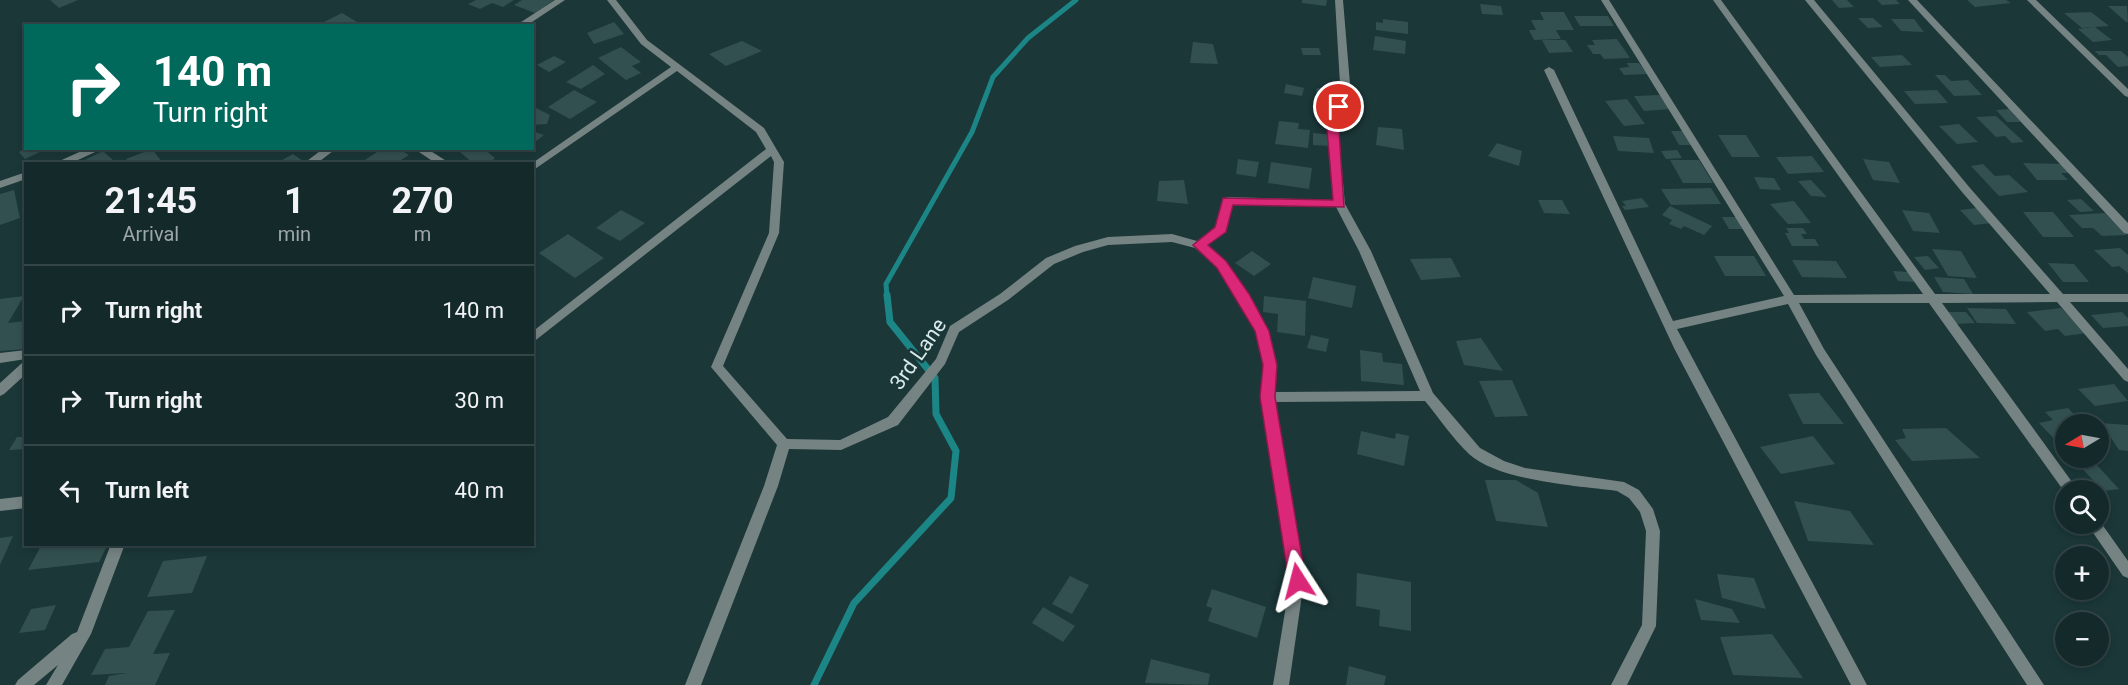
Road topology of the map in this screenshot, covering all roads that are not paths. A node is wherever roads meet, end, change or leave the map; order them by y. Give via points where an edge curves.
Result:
1 (561, 0) edge
2 (1339, 0) edge
3 (1605, 0) edge
4 (1718, 0) edge
5 (1809, 0) edge
6 (1912, 0) edge
7 (2031, 0) edge
8 (614, 1) edge
9 (522, 24) edge
10 (677, 67) junction
11 (1549, 70) dead end
12 (2128, 94) edge
13 (94, 150) edge
14 (329, 150) edge
15 (422, 150) edge
16 (772, 150) junction
17 (63, 162) edge
18 (311, 162) edge
19 (442, 162) edge
20 (534, 167) edge
21 (24, 177) edge
22 (0, 185) edge
23 (1340, 204) junction
24 (2128, 230) edge
25 (1199, 245) junction
26 (2059, 298) junction
27 (2128, 298) edge
28 (1791, 299) junction
29 (1935, 300) junction
30 (1670, 326) junction
31 (534, 337) edge
32 (24, 354) edge
33 (0, 358) edge
34 (24, 368) edge
35 (2128, 377) edge
36 (0, 392) edge
37 (1428, 396) junction
38 (1268, 397) junction
39 (784, 444) junction
40 (2063, 480) edge
41 (24, 502) edge
42 (0, 505) edge
43 (2101, 534) edge
44 (117, 546) edge
45 (2128, 572) edge
46 (84, 634) junction
47 (23, 685) edge
48 (54, 685) edge
49 (693, 685) edge
50 (1281, 685) edge
51 (1619, 685) edge
52 (1859, 685) edge
53 (2036, 685) edge

1 - 9 street
2 - 23 street via 1345,84 1333,130
3 - 28 street
4 - 29 street
5 - 26 street
6 - 24 street
7 - 12 street
8 - 10 street via 644,42
10 - 16 street via 760,130
10 - 20 street
11 - 30 street
13 - 17 street
14 - 18 street
15 - 19 street
16 - 31 street
16 - 39 street via 779,162 774,233 717,367
21 - 22 street
23 - 25 street via 1227,201 1221,229
23 - 37 street via 1365,251
25 - 38 street via 1221,265 1262,331 1270,365
25 - 39 street, 3rd Lane via 1172,238 1108,241 1050,261 954,329 941,361 893,421 841,445
26 - 27 street
26 - 29 street
26 - 35 street
28 - 29 street
28 - 30 street
28 - 53 street via 1820,352
29 - 40 street
30 - 52 street
32 - 33 street
34 - 36 street
37 - 38 street
37 - 51 street via 1475,452 1525,473 1619,486 1634,494 1646,509 1653,531 1649,626
38 - 50 street via 1298,581
39 - 49 street
41 - 42 street
43 - 45 street
44 - 46 street
46 - 47 street
46 - 48 street

